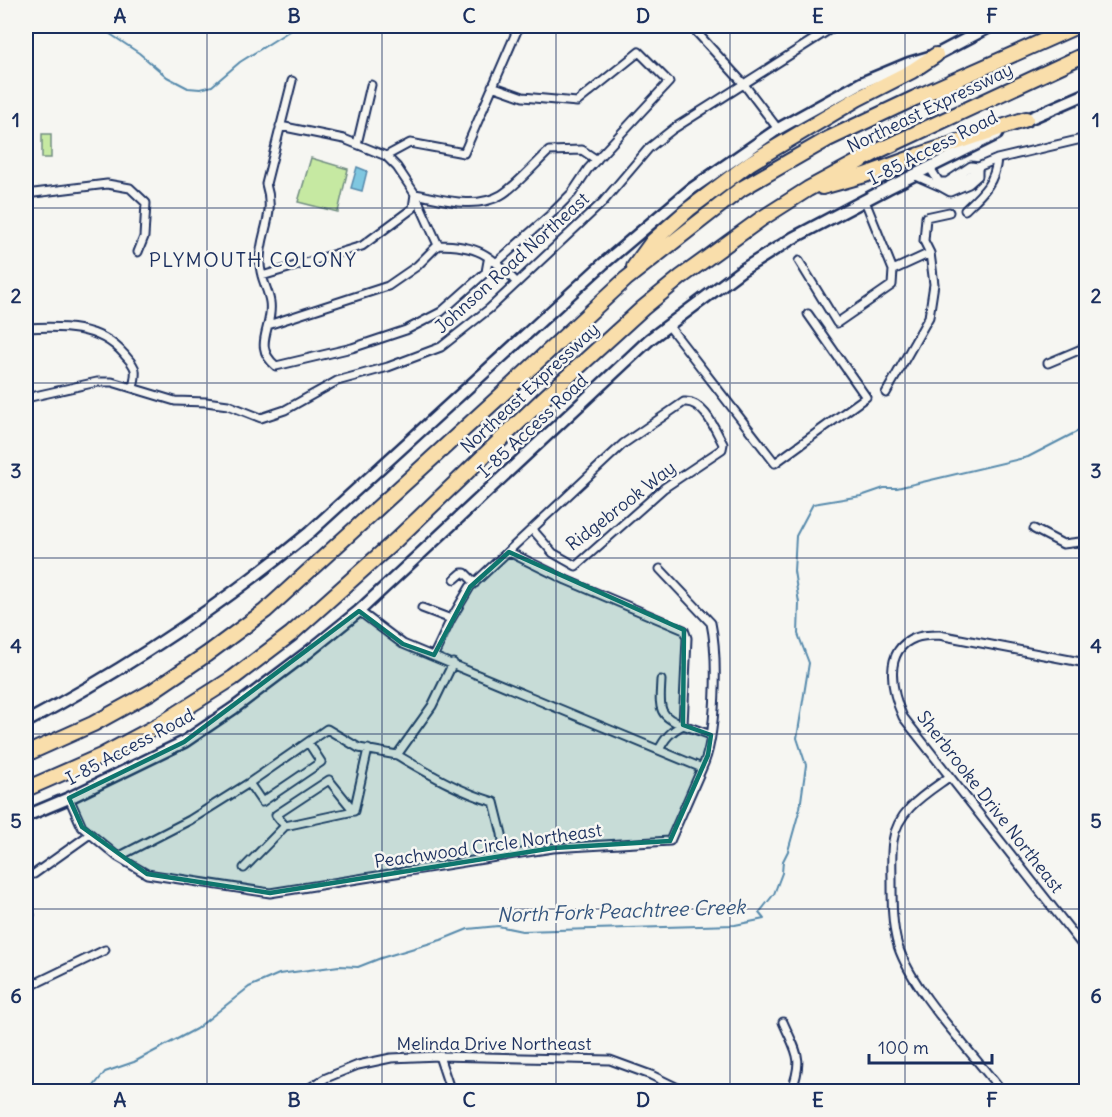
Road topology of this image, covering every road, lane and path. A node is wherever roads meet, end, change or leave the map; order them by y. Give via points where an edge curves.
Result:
1 (519, 26) edge
2 (691, 26) edge
3 (835, 26) edge
4 (991, 26) edge
5 (1077, 26) edge
6 (1086, 54) edge
7 (936, 55) junction
8 (292, 81) dead end
9 (743, 83) junction
10 (371, 85) dead end
11 (492, 86) junction
12 (1086, 94) edge
13 (1026, 119) junction
14 (280, 126) junction
15 (778, 129) junction
16 (1086, 138) edge
17 (357, 144) junction
18 (386, 156) junction
19 (597, 159) junction
20 (997, 159) junction
21 (930, 168) junction
22 (914, 175) junction
23 (965, 179) junction
24 (808, 189) junction
25 (26, 194) edge
26 (415, 194) junction
27 (865, 201) junction
28 (965, 210) dead end
29 (949, 212) dead end
30 (438, 245) junction
31 (138, 252) dead end
32 (930, 253) junction
33 (799, 261) dead end
34 (497, 262) junction
35 (893, 270) junction
36 (262, 276) junction
37 (626, 279) junction
38 (517, 283) junction
39 (808, 314) dead end
40 (268, 325) junction
41 (668, 325) junction
42 (26, 328) edge
43 (1086, 347) edge
44 (1048, 363) dead end
45 (133, 388) junction
46 (886, 393) dead end
47 (26, 398) edge
48 (1035, 529) dead end
49 (533, 530) junction
50 (1086, 544) edge
51 (509, 552) junction
52 (660, 569) dead end
53 (455, 579) dead end
54 (476, 583) junction
55 (422, 608) dead end
56 (359, 611) junction
57 (450, 619) junction
58 (434, 656) junction
59 (453, 663) junction
60 (1086, 663) edge
61 (661, 680) dead end
62 (26, 722) edge
63 (683, 725) junction
64 (711, 735) junction
65 (308, 742) junction
66 (368, 749) junction
67 (659, 750) junction
68 (26, 754) edge
69 (397, 755) junction
70 (702, 768) junction
71 (949, 777) junction
72 (249, 783) junction
73 (26, 789) edge
74 (69, 798) junction
75 (354, 811) junction
76 (26, 816) edge
77 (285, 826) junction
78 (90, 834) junction
79 (505, 856) junction
80 (118, 857) junction
81 (244, 868) dead end
82 (34, 874) dead end
83 (1085, 944) edge
84 (105, 950) dead end
85 (26, 988) edge
86 (783, 1022) dead end
87 (439, 1056) junction
88 (303, 1092) edge
89 (451, 1092) edge
90 (686, 1092) edge
91 (791, 1092) edge
92 (1002, 1092) edge

1 - 11 street
2 - 9 street
3 - 9 street, Johnson Road Northeast
4 - 7 main road
5 - 37 highway, Northeast Expressway via 828,139 741,189
6 - 24 highway, Northeast Expressway via 880,150
7 - 15 main road via 861,83
7 - 37 highway via 750,163 652,241
8 - 14 street
9 - 15 street
9 - 38 street, Johnson Road Northeast via 649,148 603,202
10 - 17 street
11 - 18 street via 464,153 410,143
11 - 19 street via 523,97 578,102 639,52 669,82
12 - 13 main road, I-85 Access Road
13 - 21 main road, I-85 Access Road
13 - 24 highway via 865,175
14 - 17 street
14 - 36 street via 266,184 271,198 260,261
15 - 62 main road via 690,190 653,221 310,532 260,572 211,610 119,670
16 - 20 street
17 - 18 street
18 - 26 street
19 - 26 street via 582,150 549,151 502,195 481,202
19 - 34 street via 550,216
20 - 23 street via 978,167
20 - 28 street via 988,189
21 - 22 main road, I-85 Access Road
21 - 23 street via 939,182
22 - 23 street via 939,186 952,187
22 - 27 main road, I-85 Access Road
24 - 73 highway, Northeast Expressway via 734,238 643,308 291,634 233,678 159,725
25 - 31 street via 107,184 130,188 146,203 144,237
26 - 30 street
26 - 36 street via 413,208 362,246
27 - 35 street
27 - 41 main road, I-85 Access Road via 742,270
29 - 32 street via 926,217 924,241
30 - 34 street via 459,245 482,252
30 - 40 street via 388,286
32 - 35 street
32 - 46 street via 934,284 929,317
33 - 35 street via 837,323 892,285
34 - 38 street
34 - 40 street via 488,261 486,272 441,312 406,330 352,348 276,366 267,358 263,342
36 - 40 street via 270,303
37 - 68 highway, Northeast Expressway via 265,611 151,692
38 - 45 street, Johnson Road Northeast via 441,347 337,381 272,416 261,418 228,405 175,401
39 - 41 street via 866,397 776,463
41 - 56 main road, I-85 Access Road
42 - 45 street via 62,326 91,332 115,344 135,370
43 - 44 street
45 - 47 street, Johnson Road Northeast via 97,382
48 - 50 street via 1063,544
49 - 49 street, Ridgebrook Way via 623,444 684,402 691,401 701,409 723,444 722,450 664,488 576,566 553,553
49 - 51 street, Ridgebrook Way
51 - 54 street, Ridgebrook Way
51 - 63 street via 684,630 687,638
52 - 64 street via 711,623 715,642
53 - 54 street via 465,573
54 - 57 street, Ridgebrook Way
55 - 57 street
56 - 58 street via 403,644
56 - 74 main road, I-85 Access Road via 243,701 184,741
57 - 58 street, Ridgebrook Way
58 - 59 street
59 - 67 street
59 - 69 street via 432,706
60 - 71 street, Sherbrooke Drive Northeast via 939,635 918,636 908,641 899,649 894,662 895,699 903,717
61 - 63 street via 660,708 670,720
63 - 64 street
63 - 67 street via 673,730
64 - 70 street
65 - 66 street via 327,729 359,748
65 - 72 street
65 - 72 street via 321,762 262,802
66 - 69 street
66 - 75 street
67 - 70 street
69 - 79 street via 447,783 494,802
70 - 79 street, Peachwood Circle Northeast via 670,841 553,848
71 - 83 street, Sherbrooke Drive Northeast
71 - 92 street via 919,798 897,825 892,888 897,944 920,987
72 - 80 street via 190,820
74 - 76 main road, I-85 Access Road
74 - 78 street, Peachwood Circle Northeast
75 - 77 street
75 - 77 street via 329,780 276,815
77 - 81 street
78 - 80 street, Peachwood Circle Northeast
78 - 82 street
79 - 80 street, Peachwood Circle Northeast via 270,893 147,874
84 - 85 street
86 - 91 street via 798,1057
87 - 88 street, Melinda Drive Northeast via 392,1058 358,1065
87 - 89 street
87 - 90 street, Melinda Drive Northeast via 610,1060

